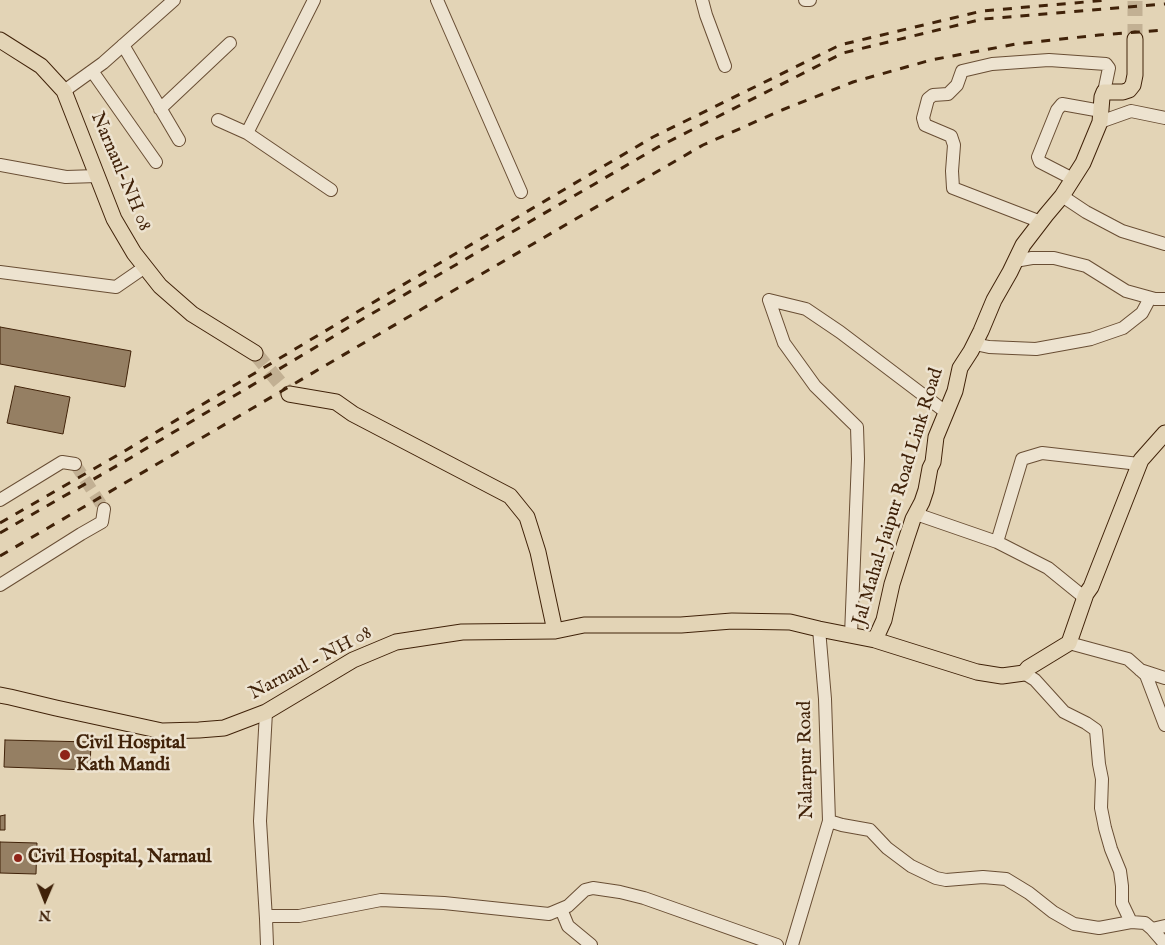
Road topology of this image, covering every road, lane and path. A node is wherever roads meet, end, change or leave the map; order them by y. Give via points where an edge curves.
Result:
1 (174, 0) edge
2 (314, 0) edge
3 (437, 0) edge
4 (702, 0) edge
5 (804, 0) edge
6 (810, 0) edge
7 (1135, 39) tunnel mouth
8 (0, 40) edge
9 (230, 44) dead end
10 (123, 45) junction
11 (725, 66) dead end
12 (92, 71) junction
13 (64, 91) junction
14 (1104, 92) junction
15 (160, 109) junction
16 (1101, 117) junction
17 (1165, 118) edge
18 (218, 120) dead end
19 (247, 133) junction
20 (178, 140) dead end
21 (156, 162) dead end
22 (0, 164) edge
23 (97, 176) junction
24 (1074, 179) junction
25 (331, 190) dead end
26 (521, 192) dead end
27 (1062, 196) junction
28 (1041, 222) junction
29 (1165, 244) edge
30 (1015, 261) junction
31 (145, 267) junction
32 (0, 272) edge
33 (1150, 298) junction
34 (1165, 299) edge
35 (974, 344) junction
36 (256, 353) tunnel mouth
37 (289, 394) tunnel mouth
38 (947, 412) junction
39 (1165, 434) edge
40 (75, 464) dead end
41 (1139, 464) junction
42 (0, 500) edge
43 (104, 509) dead end
44 (916, 514) junction
45 (997, 542) junction
46 (0, 585) edge
47 (1085, 598) junction
48 (819, 629) junction
49 (554, 631) junction
50 (850, 635) junction
51 (875, 640) junction
52 (1070, 644) junction
53 (1140, 670) junction
54 (1024, 673) junction
55 (1165, 678) edge
56 (0, 696) edge
57 (266, 712) junction
58 (1165, 725) edge
59 (829, 821) junction
60 (561, 909) junction
61 (266, 918) junction
62 (1131, 922) junction
63 (1165, 926) edge
64 (1152, 928) junction
65 (1165, 944) edge
66 (267, 945) edge
67 (591, 945) edge
68 (777, 945) edge
69 (792, 945) edge

1 - 10 street
2 - 19 street
3 - 26 street
4 - 11 street
5 - 6 street
7 - 14 main road via 1133,84 1123,92
8 - 13 main road, Narnaul-NH 08 via 41,66
9 - 15 street
10 - 12 street
10 - 15 street
12 - 13 street
12 - 21 street
13 - 23 main road, Narnaul-NH 08
14 - 16 main road, Jal Mahal-Jaipur Road Link Road
14 - 28 street via 1106,64 1049,60 992,64 962,71 957,85 948,94 933,95 928,99 923,118 925,125 951,136 954,144 953,188
15 - 20 street
16 - 17 street via 1130,111
16 - 24 main road, Jal Mahal-Jaipur Road Link Road
16 - 24 street via 1062,104 1057,110 1038,156 1040,162
18 - 19 street
19 - 25 street
22 - 23 street via 66,176
23 - 31 main road, Narnaul-NH 08 via 114,219
24 - 27 main road, Jal Mahal-Jaipur Road Link Road
27 - 28 main road, Jal Mahal-Jaipur Road Link Road
27 - 29 street via 1122,231
28 - 30 main road, Jal Mahal-Jaipur Road Link Road
30 - 33 street via 1054,258 1086,266 1126,291
30 - 35 main road, Jal Mahal-Jaipur Road Link Road
31 - 32 street via 116,287
31 - 36 main road, Narnaul-NH 08 via 160,286 192,314
33 - 34 street
33 - 35 street via 1142,313 1123,328 1091,340 1036,349
35 - 38 main road, Jal Mahal-Jaipur Road Link Road via 960,368
37 - 49 main road via 336,402 510,496 527,517 538,552
38 - 44 main road, Jal Mahal-Jaipur Road Link Road via 936,437 926,490
38 - 50 street via 806,309 769,300 784,343 815,386 857,427
39 - 41 main road
40 - 42 street via 62,462
41 - 45 street via 1042,452 1022,459
41 - 47 main road
43 - 46 street via 102,522
44 - 45 street
44 - 51 main road, Jal Mahal-Jaipur Road Link Road
45 - 47 street via 1048,568
47 - 52 main road
48 - 49 main road, Narnaul - NH 08 via 790,622 732,621 681,625 584,625
48 - 50 main road, Narnaul - NH 08
48 - 59 street, Nalarpur Road
49 - 57 main road, Narnaul - NH 08 via 462,632 396,642 353,660
50 - 51 main road, Narnaul - NH 08
51 - 54 main road, Narnaul - NH 08 via 977,672 1002,676
52 - 53 street via 1128,659
52 - 54 main road
53 - 55 street
53 - 58 street via 1146,675
54 - 62 street via 1035,680 1064,712 1096,730 1102,778 1101,808 1120,871 1122,903
56 - 57 main road, Narnaul - NH 08 via 162,731 224,728
57 - 61 street via 260,821
59 - 62 street via 870,830 911,866 936,878 1006,879 1074,924 1099,928
59 - 69 street, Nalarpur Road
60 - 61 street via 549,914 381,900 298,916
60 - 67 street via 568,926
60 - 68 street via 585,890 620,892
61 - 66 street
62 - 64 street via 1145,923
63 - 64 street
64 - 65 street

